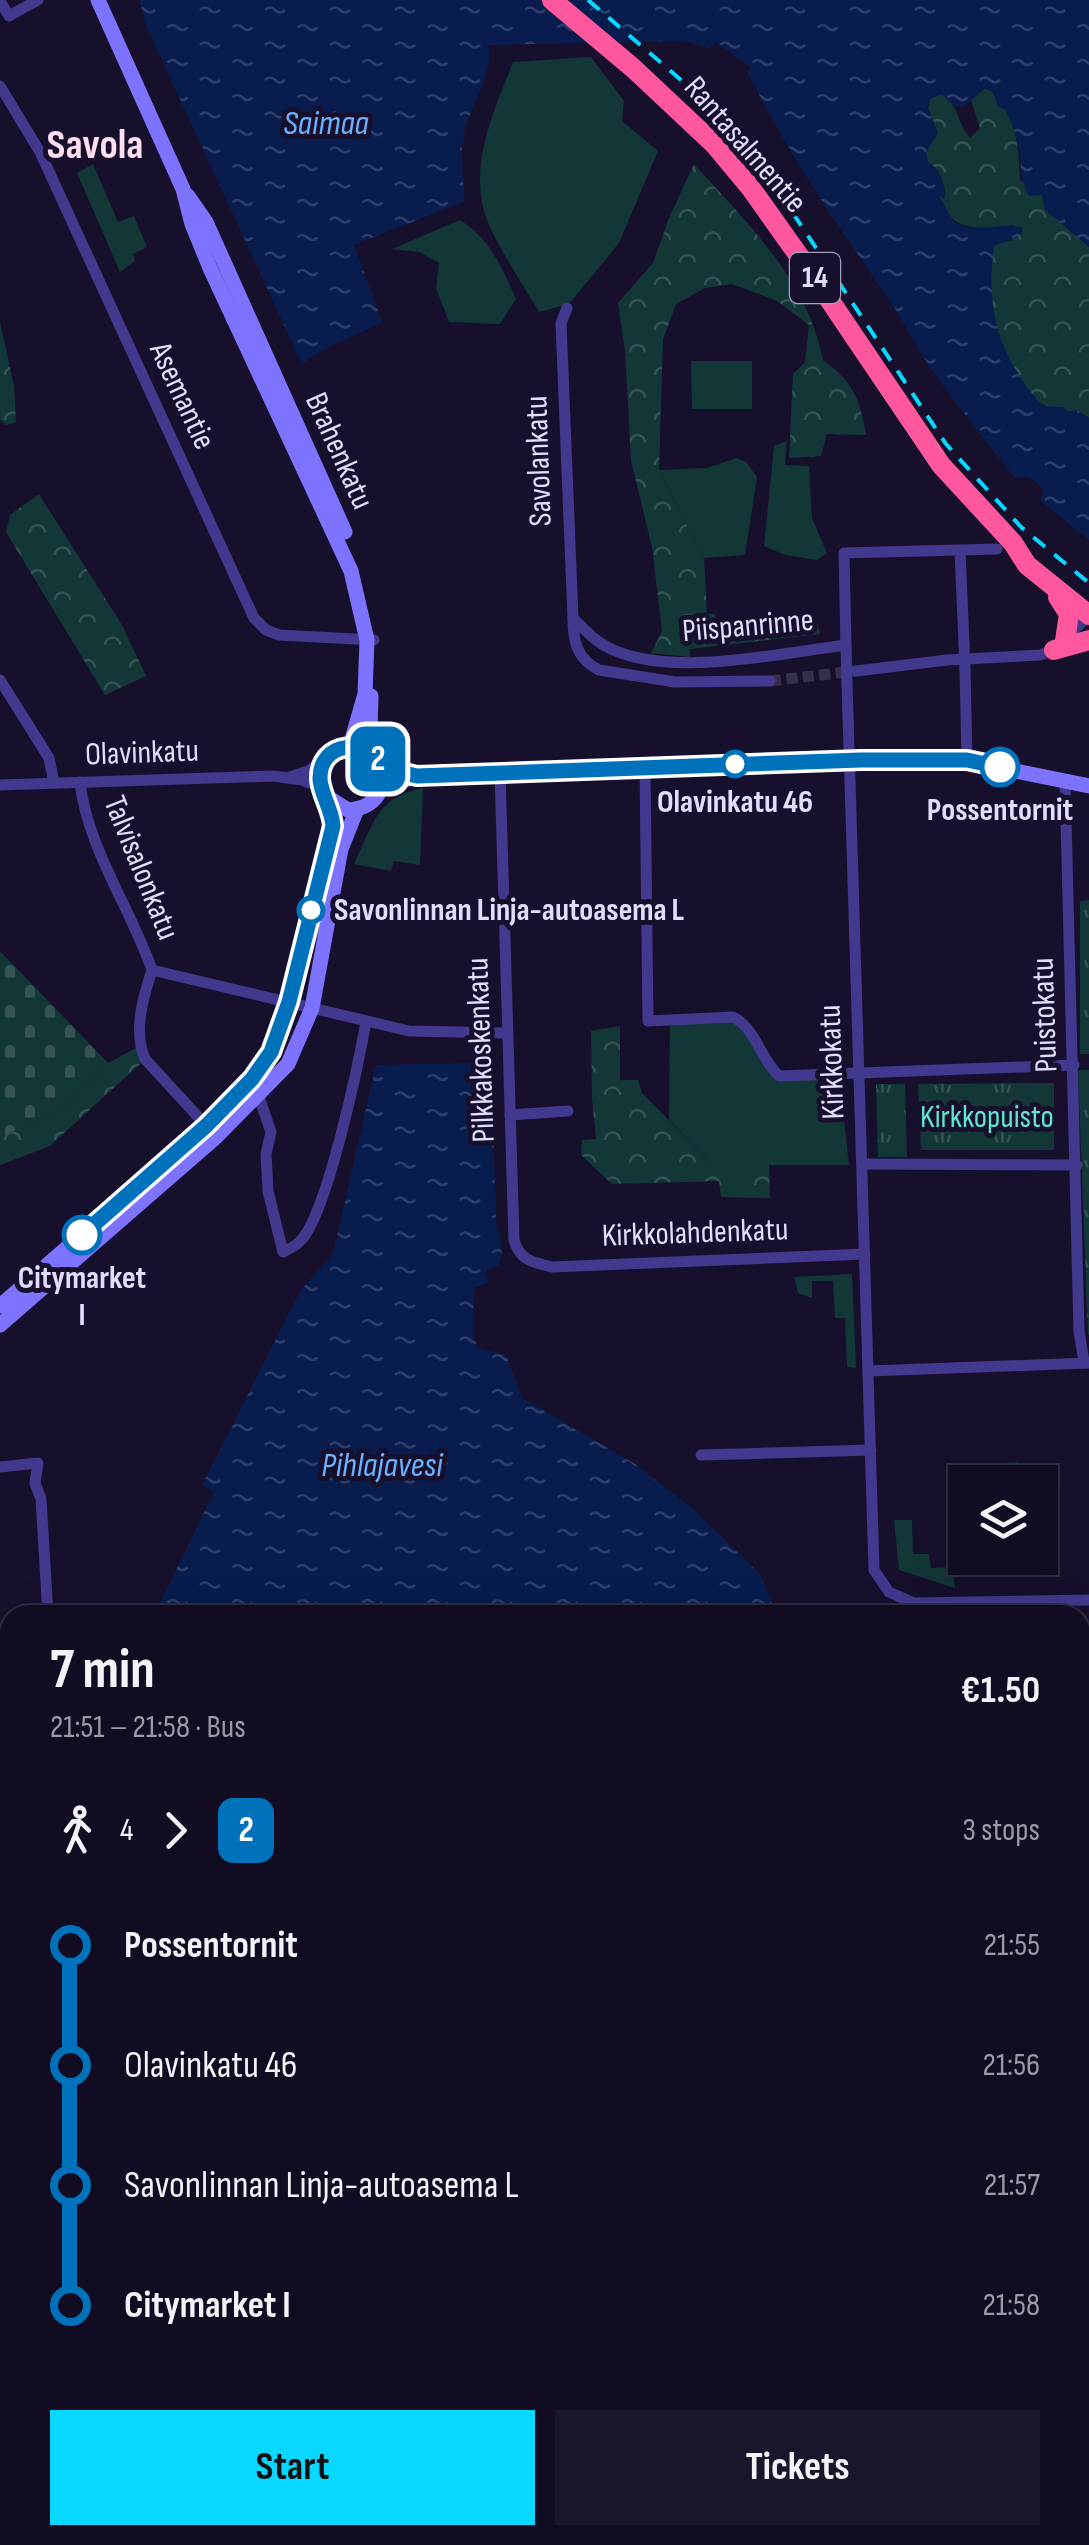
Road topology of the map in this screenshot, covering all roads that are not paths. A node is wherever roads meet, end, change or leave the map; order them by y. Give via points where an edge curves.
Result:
1 (38, 0) edge
2 (98, 0) edge
3 (552, 0) edge
4 (0, 2) edge
5 (5, 20) edge
6 (0, 86) edge
7 (568, 308) dead end
8 (1006, 543) junction
9 (960, 551) junction
10 (1048, 583) junction
11 (1089, 601) edge
12 (573, 615) junction
13 (1089, 615) edge
14 (370, 640) junction
15 (1089, 640) edge
16 (598, 642) junction
17 (846, 645) junction
18 (1059, 645) junction
19 (582, 658) junction
20 (856, 670) tunnel mouth
21 (0, 680) edge
22 (770, 680) tunnel mouth
23 (350, 746) junction
24 (327, 758) junction
25 (850, 760) junction
26 (967, 760) junction
27 (378, 761) junction
28 (645, 768) junction
29 (500, 772) junction
30 (417, 776) junction
31 (286, 778) junction
32 (1065, 781) junction
33 (80, 782) junction
34 (54, 783) junction
35 (0, 785) edge
36 (1089, 786) edge
37 (382, 787) junction
38 (324, 792) junction
39 (358, 809) junction
40 (152, 970) junction
41 (289, 1002) junction
42 (312, 1008) junction
43 (366, 1022) junction
44 (508, 1033) junction
45 (1074, 1065) junction
46 (859, 1072) junction
47 (252, 1079) junction
48 (260, 1096) junction
49 (568, 1111) dead end
50 (510, 1115) junction
51 (211, 1132) junction
52 (863, 1164) junction
53 (1077, 1165) junction
54 (865, 1254) junction
55 (528, 1262) joint
56 (4, 1304) edge
57 (0, 1325) edge
58 (1086, 1362) edge
59 (869, 1371) junction
60 (870, 1450) junction
61 (701, 1456) dead end
62 (0, 1466) edge
63 (1089, 1600) edge
64 (47, 1605) edge

1 - 5 street
2 - 14 main road, Brahenkatu via 183,189 210,268 344,554
3 - 8 highway, Rantasalmentie / 14 via 698,128 750,187 910,424
4 - 5 street
6 - 14 street, Asemantie via 40,152 254,618 279,635
7 - 12 street, Savolankatu via 561,323
8 - 9 street
8 - 10 highway, Rantasalmentie / 14
8 - 11 highway, Rantasalmentie / 14 via 1024,545
9 - 17 street, Kirkkokatu via 844,553
9 - 26 street, bridge
10 - 13 highway, Rantasalmentie / 14
10 - 18 highway via 1068,614
12 - 16 street, Piispanrinne
12 - 19 street, Savolankatu
13 - 18 street
14 - 23 main road, Brahenkatu via 365,694
14 - 27 main road, Brahenkatu via 370,729
15 - 18 highway
16 - 17 street, Piispanrinne via 628,655 698,663
16 - 19 street
17 - 25 street, Kirkkokatu, bridge
18 - 20 street via 1032,656
19 - 22 street via 599,670 635,677
21 - 34 street, Talvisalonkatu via 49,758
23 - 24 main road
23 - 27 main road
24 - 31 street, Olavinkatu
24 - 38 main road
25 - 26 main road
25 - 28 main road
25 - 46 street, Kirkkokatu
26 - 32 main road
27 - 30 main road
27 - 37 main road
28 - 29 main road
28 - 46 street via 648,1021 733,1017 745,1023 779,1076
29 - 30 main road
29 - 44 street, Pilkkakoskenkatu
30 - 37 main road
31 - 33 street, Olavinkatu
31 - 38 street, Olavinkatu
32 - 36 main road
32 - 45 street, Puistokatu
33 - 34 street, Olavinkatu
33 - 40 street, Talvisalonkatu via 92,834
34 - 35 street, Olavinkatu
37 - 39 main road
38 - 39 main road via 340,807
38 - 41 main road via 333,826
39 - 42 main road via 338,862
40 - 41 street, Talvisalonkatu
40 - 51 street via 140,1046
41 - 42 street, Talvisalonkatu
41 - 47 main road via 271,1052
42 - 43 street, Talvisalonkatu
42 - 48 main road via 288,1064
43 - 44 street, Talvisalonkatu via 409,1032
43 - 48 street via 316,1214 302,1240 283,1252 268,1191 271,1132
44 - 50 street, Pilkkakoskenkatu
45 - 46 street
45 - 53 street, Puistokatu
46 - 52 street, Kirkkokatu
47 - 48 street
47 - 51 main road
48 - 51 main road
49 - 50 street
50 - 55 street, Pilkkakoskenkatu via 514,1240
51 - 56 main road
52 - 53 street
52 - 54 street, Kirkkokatu
53 - 58 street, Puistokatu via 1079,1330
54 - 55 street, Kirkkolahdenkatu via 552,1267
54 - 59 street, Kirkkokatu
56 - 57 main road
58 - 59 street
59 - 60 street, Kirkkokatu
60 - 61 street
60 - 63 street, Kirkkokatu via 874,1570 889,1592 914,1603
62 - 64 street via 38,1464

